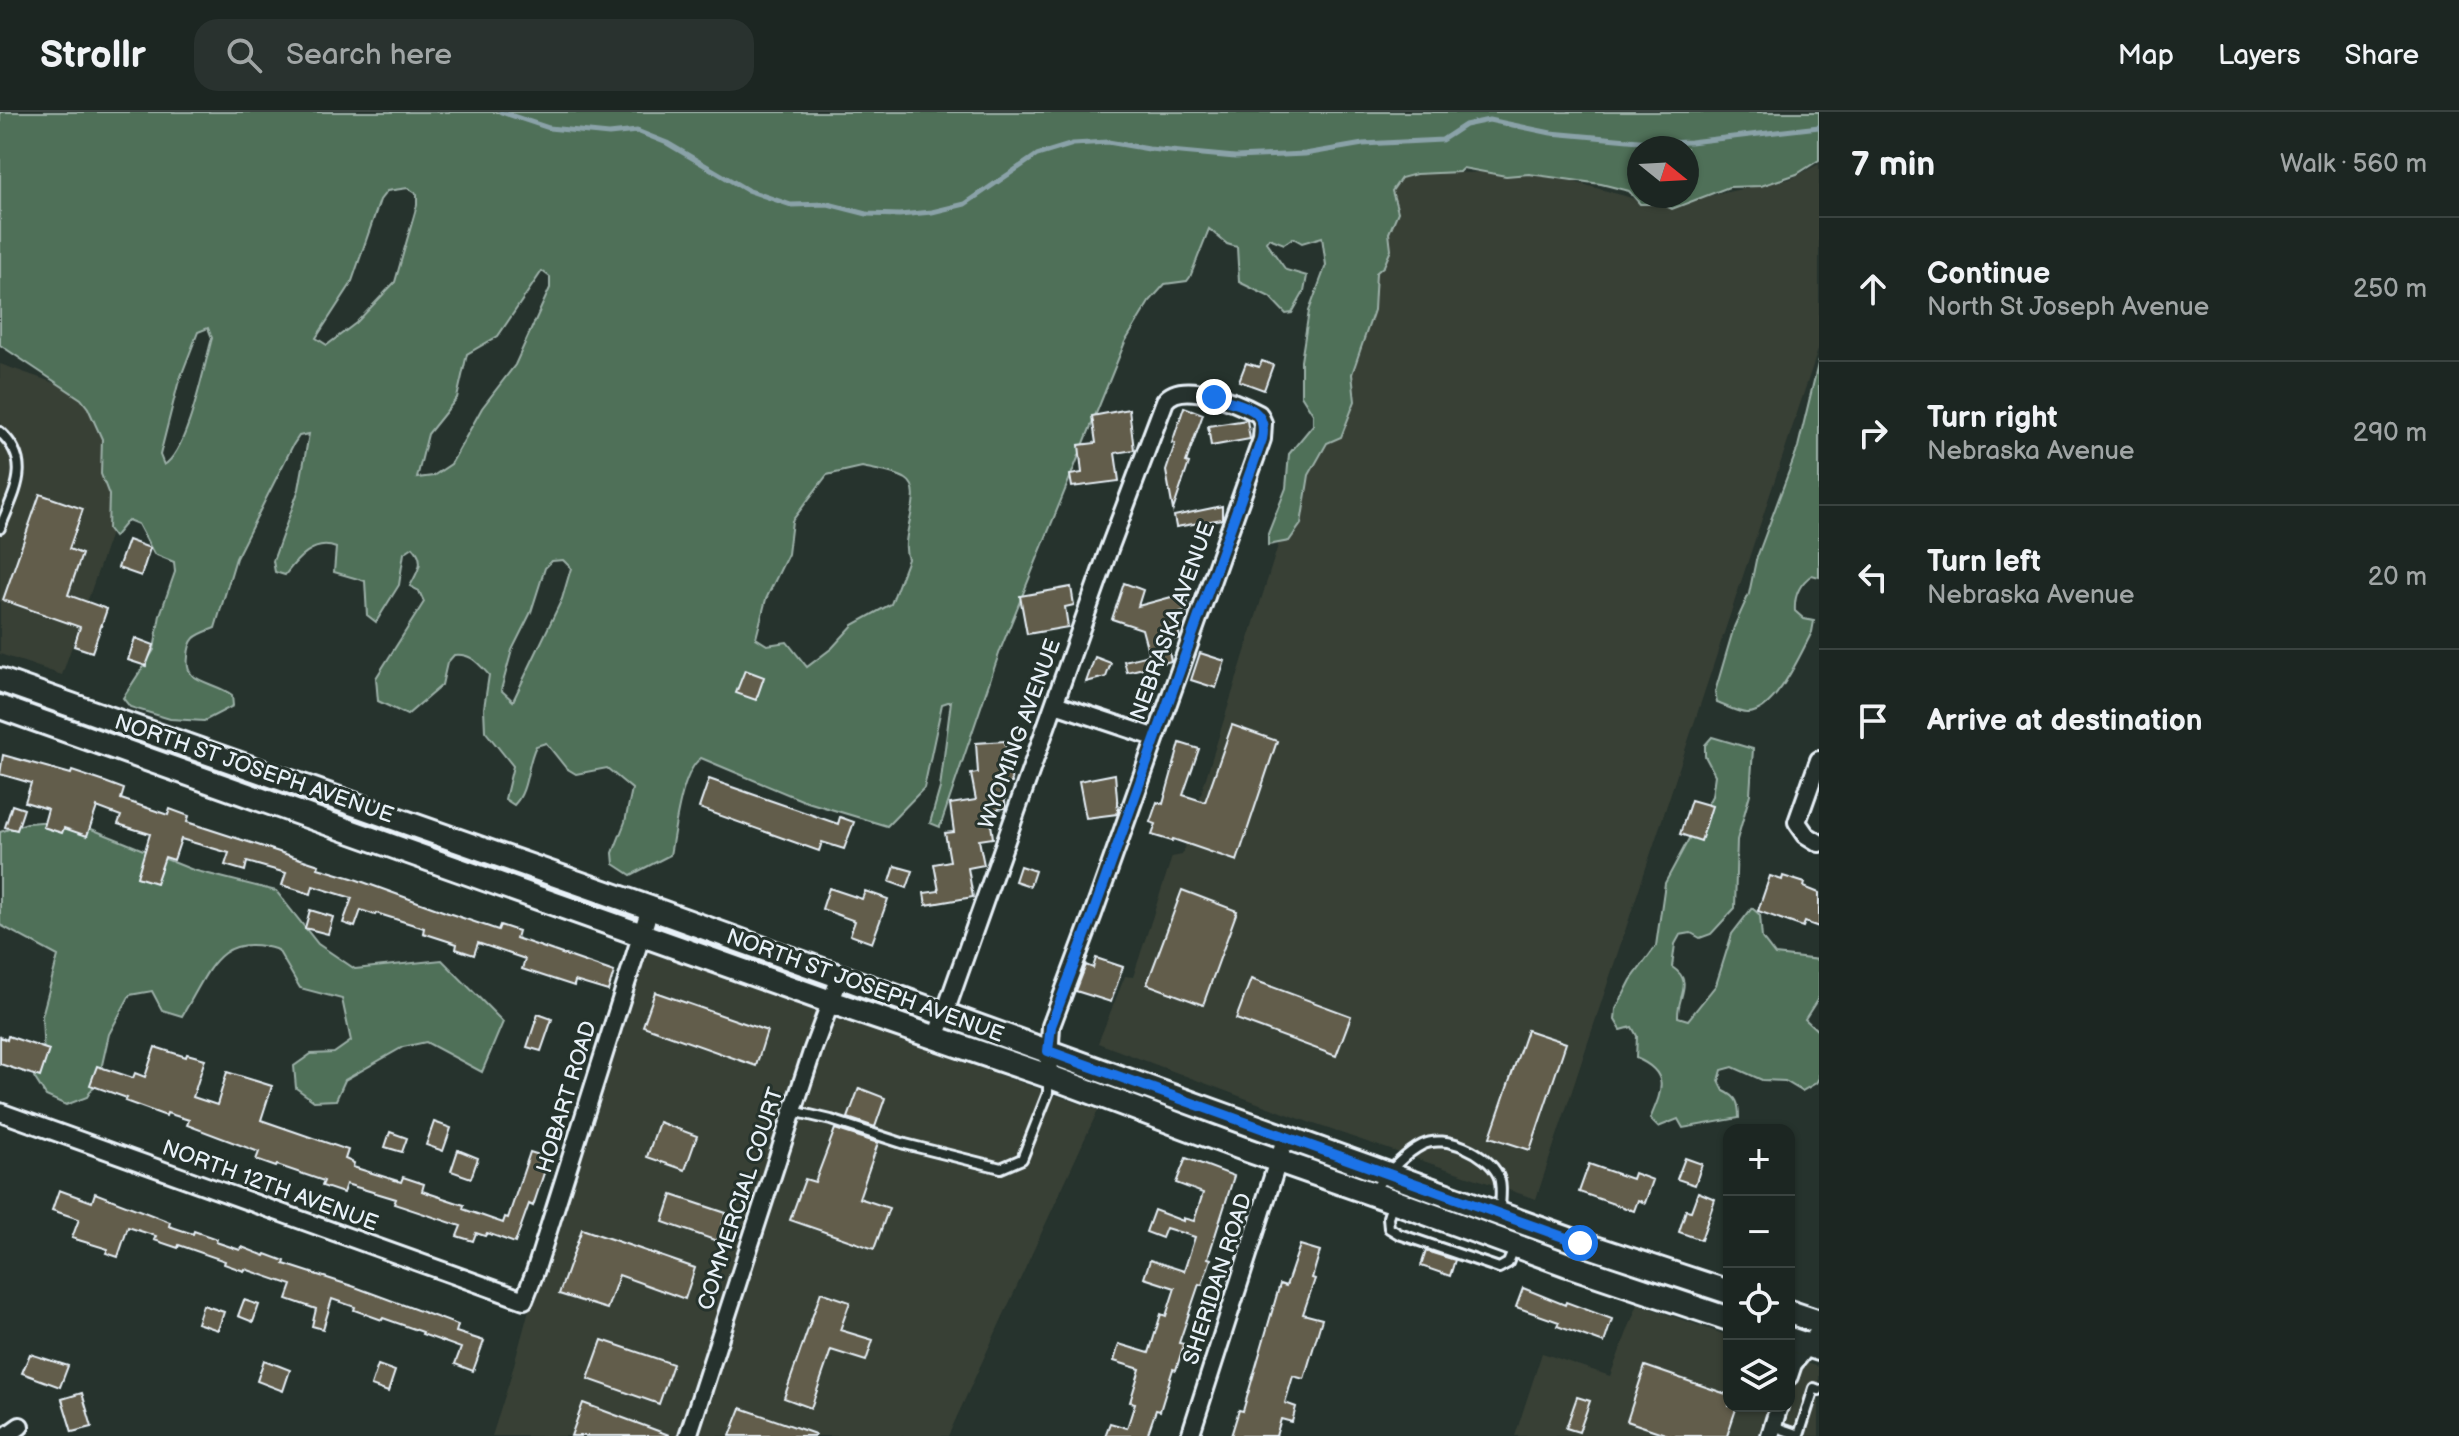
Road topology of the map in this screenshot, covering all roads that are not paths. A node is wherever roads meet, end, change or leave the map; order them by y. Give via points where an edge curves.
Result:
1 (0, 432) edge
2 (1148, 445) joint
3 (0, 528) edge
4 (0, 680) edge
5 (1055, 704) junction
6 (0, 707) edge
7 (1154, 737) junction
8 (1819, 760) edge
9 (1819, 843) edge
10 (650, 908) junction
11 (641, 934) junction
12 (840, 977) junction
13 (831, 1002) junction
14 (943, 1014) junction
15 (936, 1038) junction
16 (1048, 1051) junction
17 (1048, 1076) junction
18 (793, 1111) junction
19 (0, 1112) edge
20 (1286, 1136) junction
21 (1280, 1161) junction
22 (1388, 1172) junction
23 (1371, 1193) junction
24 (1500, 1213) junction
25 (1723, 1290) edge
26 (524, 1299) joint
27 (1795, 1314) edge
28 (1723, 1317) edge
29 (1819, 1322) edge
30 (1809, 1341) edge
31 (1795, 1361) edge
32 (1819, 1390) edge
33 (1771, 1431) edge
34 (688, 1436) edge
35 (1190, 1436) edge

1 - 3 lane via 21,462
2 - 5 street, WYOMING AVENUE
2 - 7 street, NEBRASKA AVENUE via 1167,397 1184,390 1247,408 1263,423 1262,439
4 - 10 main road, NORTH ST JOSEPH AVENUE
5 - 7 street
5 - 14 street, WYOMING AVENUE
6 - 11 main road, NORTH ST JOSEPH AVENUE
7 - 16 street, NEBRASKA AVENUE via 1051,1026
8 - 9 street via 1797,822
10 - 11 street, HOBART ROAD
10 - 12 main road, NORTH ST JOSEPH AVENUE
11 - 13 main road, NORTH ST JOSEPH AVENUE
11 - 26 street, HOBART ROAD
12 - 13 street, COMMERCIAL COURT
12 - 14 main road, NORTH ST JOSEPH AVENUE
13 - 15 main road, NORTH ST JOSEPH AVENUE
13 - 18 street, COMMERCIAL COURT
14 - 15 street, WYOMING AVENUE
14 - 16 main road, NORTH ST JOSEPH AVENUE
15 - 17 main road, NORTH ST JOSEPH AVENUE
16 - 17 street, NEBRASKA AVENUE
16 - 20 main road, NORTH ST JOSEPH AVENUE
17 - 18 lane via 1048,1093 1022,1159 1001,1168
17 - 21 main road, NORTH ST JOSEPH AVENUE
18 - 34 street, COMMERCIAL COURT
19 - 26 street, NORTH 12TH AVENUE
20 - 21 street, SHERIDAN ROAD
20 - 22 main road, NORTH ST JOSEPH AVENUE
21 - 23 main road, NORTH ST JOSEPH AVENUE
21 - 35 street, SHERIDAN ROAD
22 - 23 lane
22 - 24 main road, NORTH ST JOSEPH AVENUE
22 - 24 lane via 1421,1145 1448,1142 1489,1163 1499,1176
23 - 28 main road, NORTH ST JOSEPH AVENUE
24 - 25 main road, NORTH ST JOSEPH AVENUE
27 - 29 main road
30 - 31 street
32 - 33 lane via 1814,1388 1799,1435

